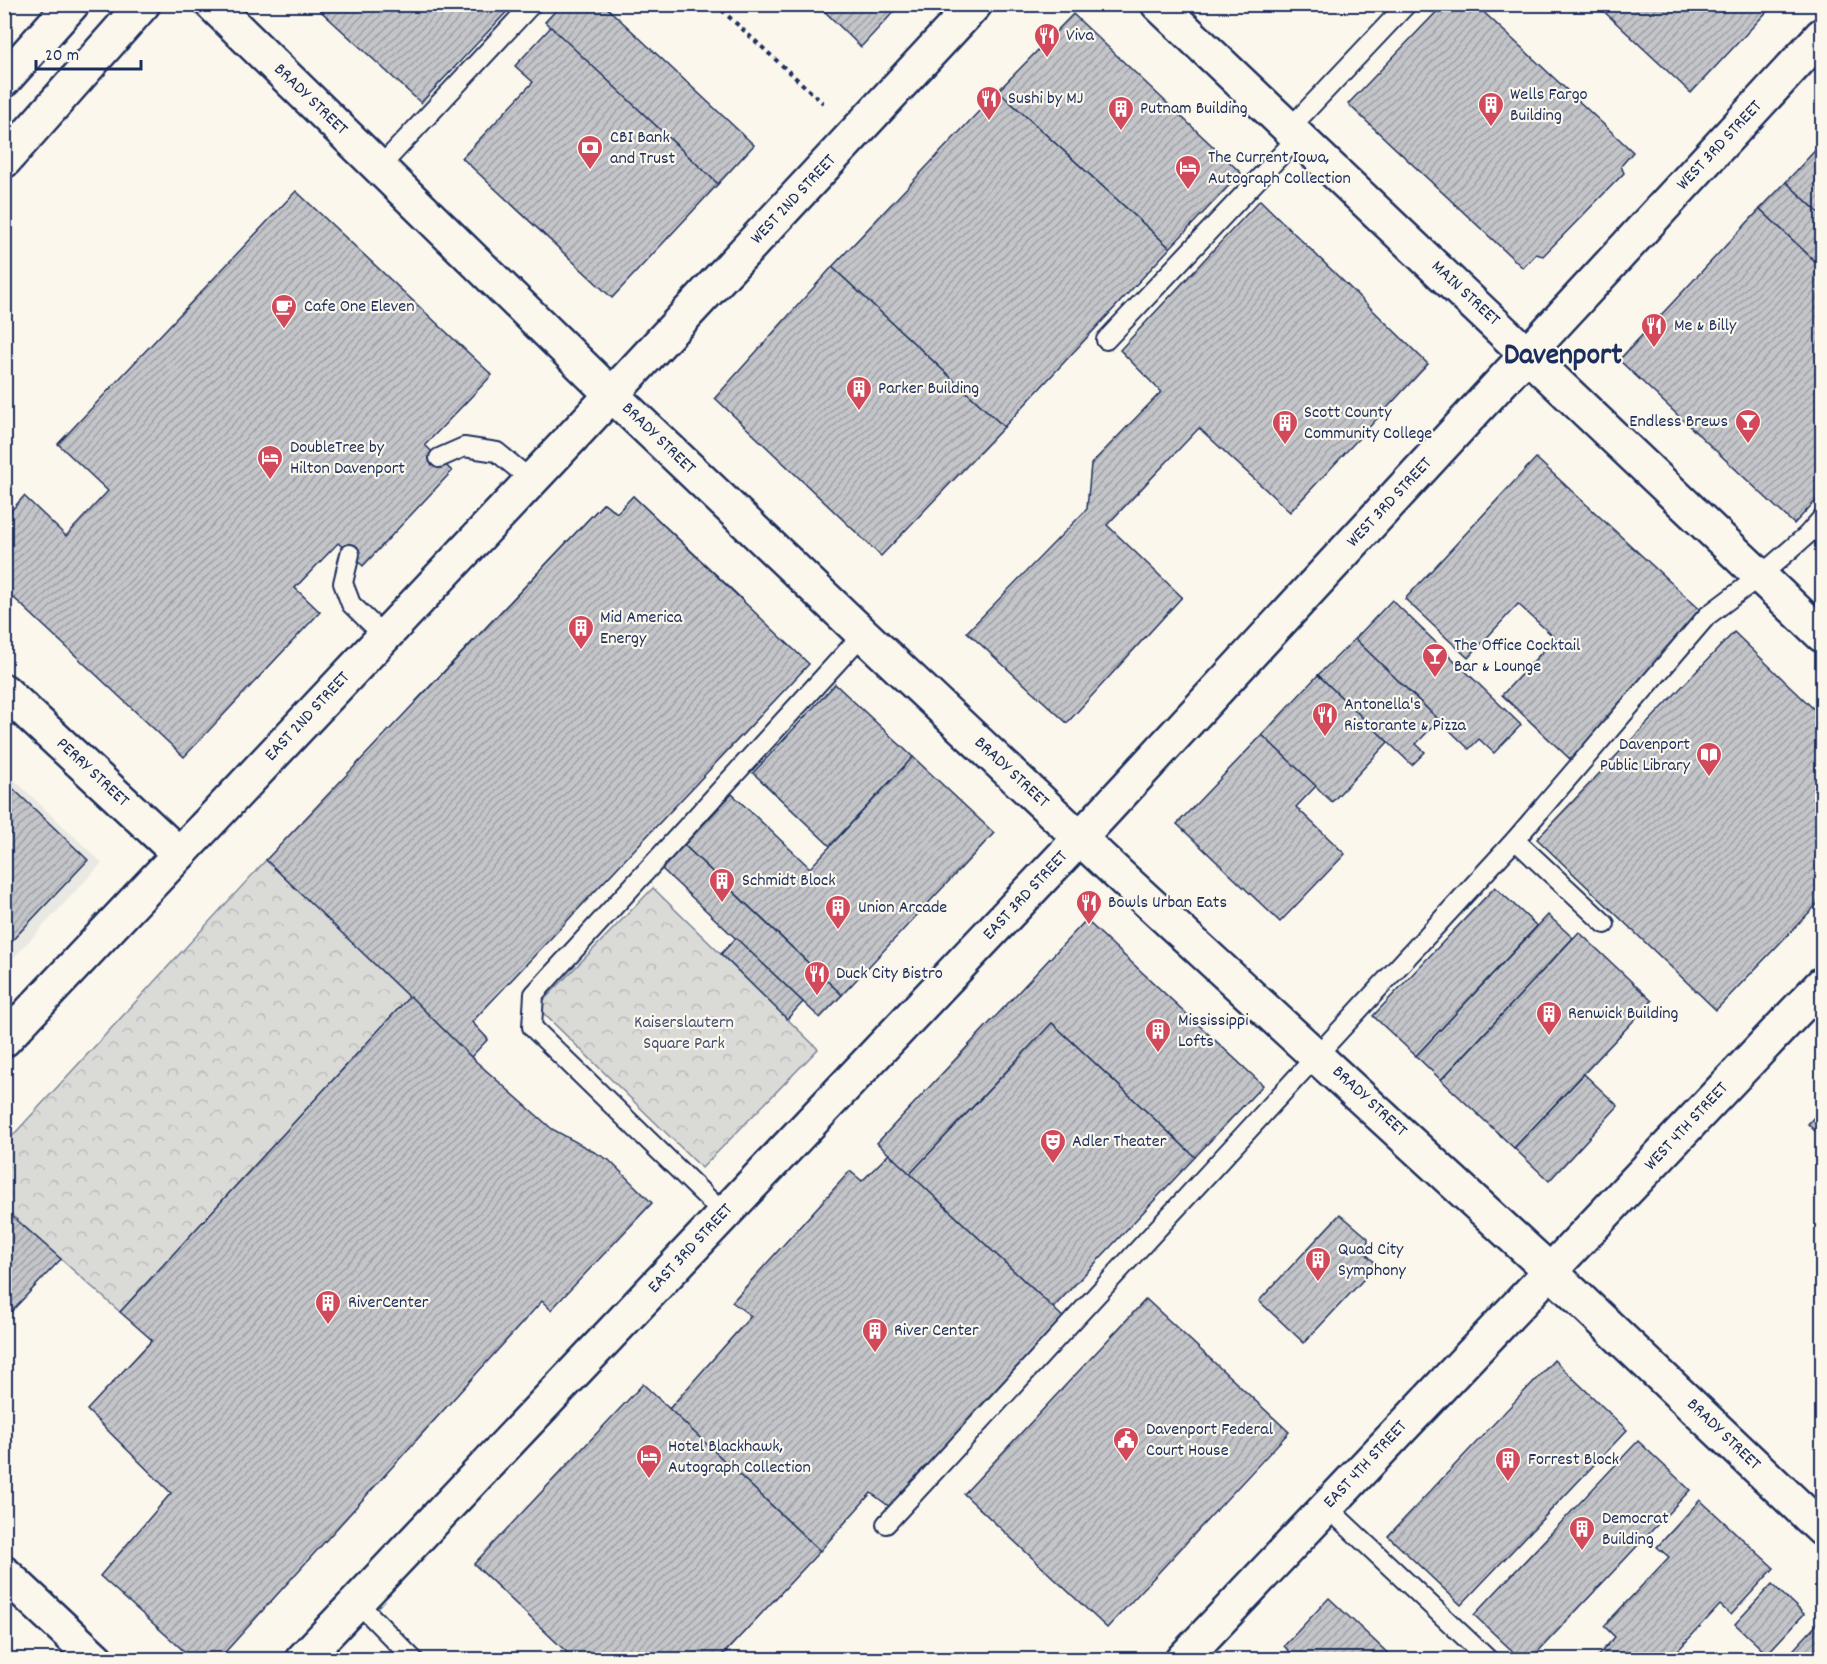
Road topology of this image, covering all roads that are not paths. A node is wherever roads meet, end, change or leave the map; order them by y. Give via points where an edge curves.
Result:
1 (72, 4) edge
2 (143, 4) edge
3 (212, 4) edge
4 (532, 4) edge
5 (975, 4) edge
6 (1158, 4) edge
7 (1407, 4) edge
8 (1822, 35) edge
9 (4, 80) edge
10 (1294, 133) junction
11 (4, 161) edge
12 (379, 168) junction
13 (1106, 340) dead end
14 (1528, 354) junction
15 (612, 395) junction
16 (439, 458) dead end
17 (531, 480) junction
18 (1822, 518) edge
19 (350, 554) dead end
20 (1760, 576) junction
21 (863, 634) junction
22 (1822, 635) edge
23 (384, 636) junction
24 (4, 691) edge
25 (1080, 838) junction
26 (1515, 840) junction
27 (179, 854) junction
28 (1605, 924) dead end
29 (1822, 984) edge
30 (4, 1040) edge
31 (1317, 1054) junction
32 (724, 1214) junction
33 (1551, 1271) junction
34 (1327, 1507) junction
35 (886, 1524) dead end
36 (1822, 1529) edge
37 (4, 1573) edge
38 (357, 1602) junction
39 (97, 1659) edge
40 (303, 1659) edge
41 (414, 1659) edge
42 (1182, 1659) edge
43 (1489, 1659) edge

1 - 9 main road
2 - 11 main road
3 - 12 main road, BRADY STREET
4 - 12 lane
5 - 15 main road, WEST 2ND STREET
6 - 10 main road, MAIN STREET
7 - 10 lane
8 - 14 main road, WEST 3RD STREET
10 - 13 lane
10 - 14 main road, MAIN STREET
12 - 15 main road, BRADY STREET
14 - 20 main road, MAIN STREET
14 - 25 main road, WEST 3RD STREET
15 - 17 main road, EAST 2ND STREET
15 - 21 main road, BRADY STREET
16 - 17 lane via 464,447 496,452
17 - 23 main road, EAST 2ND STREET
18 - 20 lane
19 - 23 lane via 343,583 351,604
20 - 22 main road, MAIN STREET
20 - 26 lane via 1707,616
21 - 25 main road, BRADY STREET
21 - 32 lane via 534,994 532,1027
23 - 27 main road, EAST 2ND STREET
24 - 27 main road, PERRY STREET
25 - 31 main road, BRADY STREET
25 - 32 main road, EAST 3RD STREET
26 - 28 lane
26 - 31 lane
27 - 30 main road, EAST 2ND STREET
29 - 33 main road, WEST 4TH STREET
31 - 33 main road, BRADY STREET
31 - 35 lane
32 - 38 main road, EAST 3RD STREET
33 - 34 main road, EAST 4TH STREET
33 - 36 main road, BRADY STREET
34 - 42 main road, EAST 4TH STREET
34 - 43 lane
37 - 39 main road
38 - 40 main road, EAST 3RD STREET
38 - 41 lane

